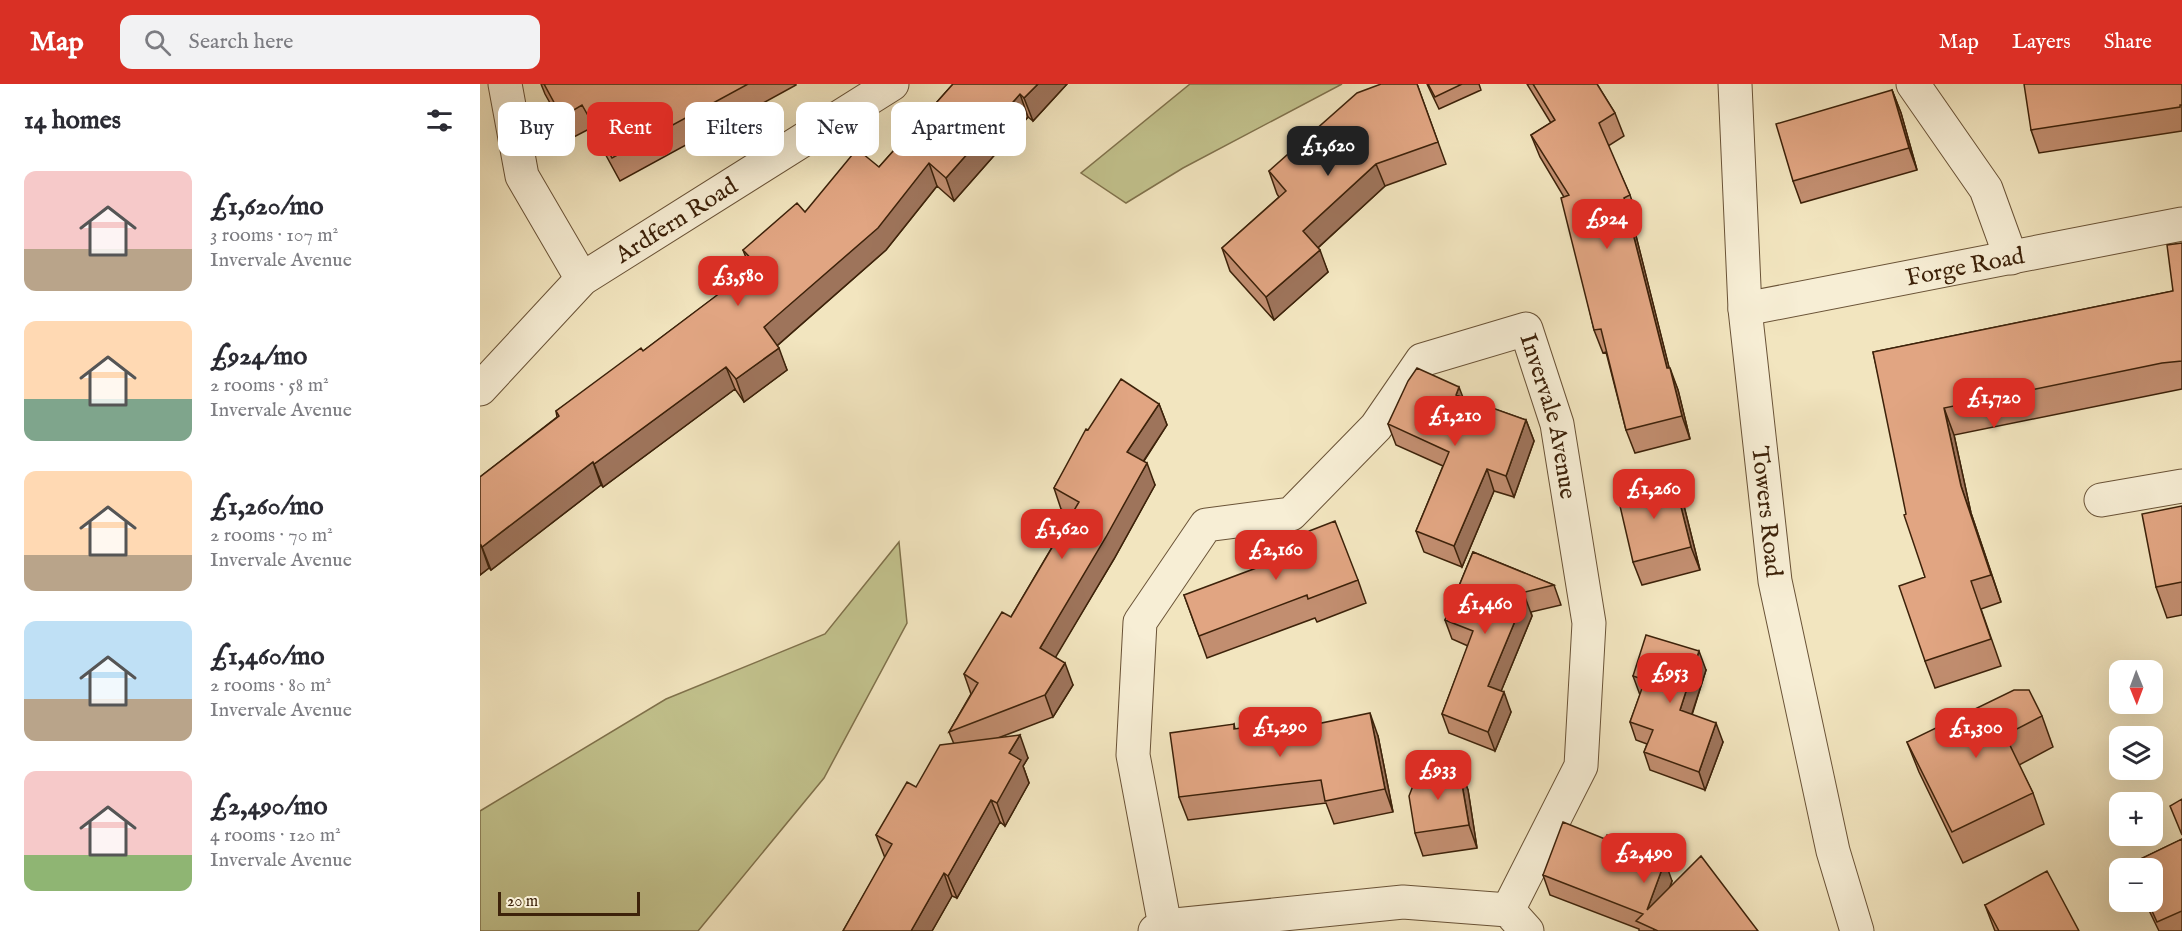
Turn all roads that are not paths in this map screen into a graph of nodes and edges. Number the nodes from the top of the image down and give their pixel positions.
1 (506, 84) edge
2 (892, 84) edge
3 (1735, 84) edge
4 (1913, 84) edge
5 (2182, 225) edge
6 (2011, 258) junction
7 (582, 279) junction
8 (1745, 309) junction
9 (480, 389) edge
10 (2182, 486) edge
11 (2101, 500) dead end
12 (1518, 921) edge
13 (1160, 928) edge
14 (1857, 931) edge

1 - 7 street
2 - 7 street, Ardfern Road
3 - 8 street, Towers Road
4 - 6 street
5 - 6 street, Forge Road
6 - 8 street, Forge Road
7 - 9 street, Ardfern Road
8 - 14 street, Towers Road
10 - 11 street
12 - 13 street
12 - 13 street, Invervale Avenue

